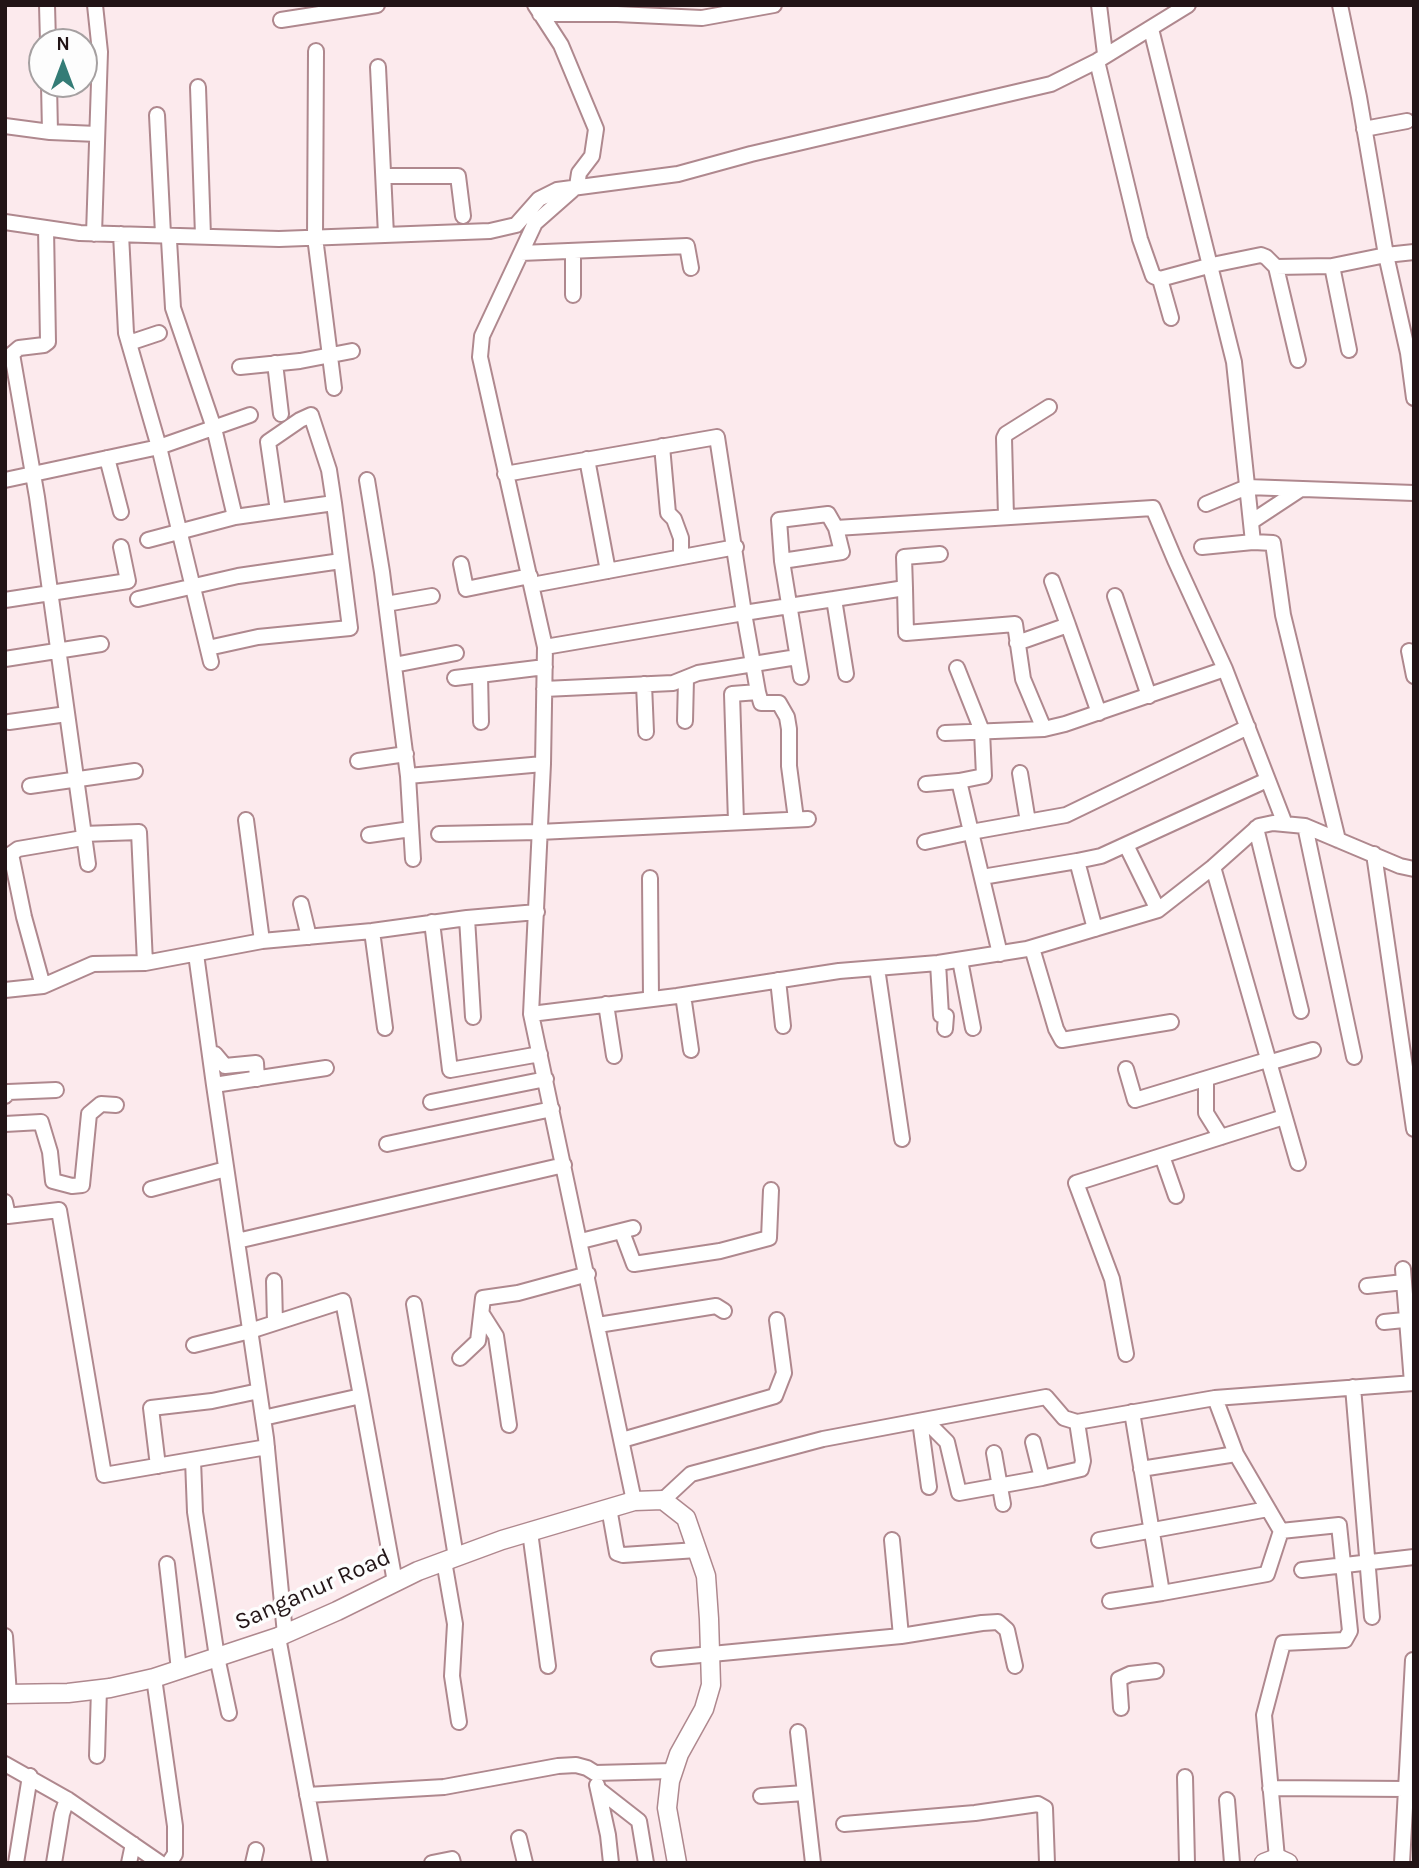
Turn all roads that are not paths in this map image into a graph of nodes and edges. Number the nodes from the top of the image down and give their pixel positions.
1 (47, 5) edge
2 (96, 5) edge
3 (377, 5) edge
4 (774, 5) edge
5 (1099, 5) edge
6 (1188, 5) edge
7 (1340, 5) edge
8 (538, 10) edge
9 (1171, 11) edge
10 (281, 20) dead end
11 (48, 28) edge
12 (1151, 29) junction
13 (316, 51) dead end
14 (1101, 57) junction
15 (378, 67) dead end
16 (198, 87) dead end
17 (49, 98) edge
18 (157, 115) dead end
19 (1407, 121) dead end
20 (5, 127) edge
21 (1364, 129) junction
22 (50, 132) junction
23 (97, 134) junction
24 (384, 176) junction
25 (576, 186) junction
26 (463, 216) dead end
27 (5, 222) edge
28 (46, 228) junction
29 (94, 234) junction
30 (121, 234) junction
31 (163, 234) junction
32 (386, 235) junction
33 (203, 236) junction
34 (315, 237) junction
35 (573, 251) junction
36 (1414, 252) edge
37 (521, 253) junction
38 (1386, 255) junction
39 (1212, 265) junction
40 (1332, 266) junction
41 (1276, 267) junction
42 (691, 268) dead end
43 (1160, 279) junction
44 (573, 295) dead end
45 (1171, 318) dead end
46 (159, 333) dead end
47 (129, 343) junction
48 (10, 350) edge
49 (1349, 350) dead end
50 (352, 351) dead end
51 (330, 354) junction
52 (1297, 360) dead end
53 (275, 363) junction
54 (240, 366) dead end
55 (334, 388) dead end
56 (1414, 398) edge
57 (1049, 407) dead end
58 (281, 414) dead end
59 (250, 415) dead end
60 (214, 428) junction
61 (662, 446) junction
62 (159, 447) junction
63 (107, 458) junction
64 (587, 459) junction
65 (505, 474) junction
66 (33, 475) junction
67 (5, 480) edge
68 (367, 480) dead end
69 (1414, 480) edge
70 (1247, 487) junction
71 (1303, 489) junction
72 (1407, 493) edge
73 (334, 503) junction
74 (1206, 504) dead end
75 (278, 511) junction
76 (121, 512) dead end
77 (234, 517) junction
78 (1006, 517) junction
79 (1251, 522) junction
80 (835, 528) junction
81 (180, 531) junction
82 (148, 540) dead end
83 (1253, 542) junction
84 (121, 547) dead end
85 (736, 547) junction
86 (1202, 547) dead end
87 (940, 554) dead end
88 (681, 557) junction
89 (341, 561) junction
90 (782, 561) junction
91 (461, 564) dead end
92 (608, 571) junction
93 (531, 581) junction
94 (1052, 581) dead end
95 (193, 586) junction
96 (905, 588) junction
97 (49, 592) junction
98 (432, 596) dead end
99 (1115, 596) dead end
100 (138, 599) dead end
101 (834, 599) junction
102 (5, 600) edge
103 (386, 604) junction
104 (790, 606) junction
105 (744, 613) junction
106 (1068, 625) junction
107 (1017, 643) junction
108 (100, 644) dead end
109 (545, 647) junction
110 (57, 650) junction
111 (1409, 651) dead end
112 (456, 653) dead end
113 (797, 657) junction
114 (5, 659) edge
115 (753, 663) junction
116 (394, 665) junction
117 (545, 667) junction
118 (957, 668) dead end
119 (1225, 669) junction
120 (846, 674) dead end
121 (480, 675) junction
122 (1414, 676) edge
123 (800, 677) dead end
124 (455, 678) dead end
125 (686, 679) junction
126 (644, 684) junction
127 (544, 689) junction
128 (758, 692) junction
129 (1149, 696) junction
130 (1098, 713) junction
131 (67, 714) junction
132 (685, 721) dead end
133 (9, 722) dead end
134 (481, 722) dead end
135 (1248, 727) junction
136 (1044, 729) junction
137 (982, 732) junction
138 (646, 733) dead end
139 (944, 733) dead end
140 (406, 754) junction
141 (358, 761) dead end
142 (543, 764) junction
143 (135, 771) dead end
144 (1020, 773) dead end
145 (408, 776) junction
146 (76, 780) junction
147 (1267, 780) junction
148 (959, 781) junction
149 (926, 784) dead end
150 (30, 786) dead end
151 (246, 820) dead end
152 (736, 822) junction
153 (1028, 822) junction
154 (1285, 824) junction
155 (1305, 826) junction
156 (1256, 828) junction
157 (411, 829) junction
158 (540, 832) junction
159 (971, 832) junction
160 (439, 834) dead end
161 (369, 835) dead end
162 (83, 836) junction
163 (1338, 841) junction
164 (925, 842) dead end
165 (1126, 845) junction
166 (1374, 854) junction
167 (412, 859) dead end
168 (1077, 861) junction
169 (88, 864) dead end
170 (1213, 867) junction
171 (1414, 869) edge
172 (982, 877) junction
173 (650, 878) dead end
174 (301, 904) dead end
175 (1158, 909) junction
176 (537, 912) junction
177 (467, 918) junction
178 (432, 922) junction
179 (1095, 929) junction
180 (372, 931) junction
181 (309, 937) junction
182 (262, 941) junction
183 (1032, 948) junction
184 (196, 954) junction
185 (1000, 954) junction
186 (960, 960) junction
187 (145, 963) junction
188 (938, 963) junction
189 (877, 968) junction
190 (778, 980) junction
191 (43, 986) junction
192 (5, 990) edge
193 (683, 995) junction
194 (651, 999) junction
195 (606, 1004) junction
196 (1301, 1011) dead end
197 (531, 1014) junction
198 (473, 1017) dead end
199 (1171, 1022) dead end
200 (783, 1026) dead end
201 (385, 1028) dead end
202 (973, 1028) dead end
203 (945, 1029) dead end
204 (691, 1050) dead end
205 (1313, 1050) dead end
206 (215, 1054) dead end
207 (540, 1054) junction
208 (614, 1056) dead end
209 (1354, 1057) dead end
210 (1267, 1062) junction
211 (326, 1068) dead end
212 (1126, 1069) dead end
213 (257, 1079) junction
214 (546, 1079) junction
215 (1206, 1079) junction
216 (214, 1085) junction
217 (56, 1090) dead end
218 (5, 1096) edge
219 (431, 1102) dead end
220 (116, 1105) dead end
221 (552, 1109) junction
222 (1284, 1117) junction
223 (5, 1124) edge
224 (1414, 1129) edge
225 (1221, 1137) junction
226 (902, 1139) dead end
227 (387, 1144) dead end
228 (1162, 1156) junction
229 (1298, 1163) dead end
230 (564, 1165) junction
231 (226, 1169) junction
232 (151, 1189) dead end
233 (771, 1190) dead end
234 (1176, 1196) dead end
235 (6, 1212) edge
236 (237, 1241) junction
237 (581, 1241) junction
238 (588, 1274) junction
239 (274, 1281) dead end
240 (1367, 1286) dead end
241 (414, 1304) dead end
242 (724, 1311) dead end
243 (482, 1314) junction
244 (1410, 1319) edge
245 (777, 1320) dead end
246 (1384, 1322) dead end
247 (275, 1323) junction
248 (598, 1325) junction
249 (250, 1331) junction
250 (194, 1345) dead end
251 (1126, 1354) dead end
252 (460, 1358) dead end
253 (1413, 1383) edge
254 (1353, 1387) junction
255 (259, 1391) junction
256 (361, 1396) junction
257 (1215, 1398) junction
258 (1132, 1412) junction
259 (263, 1418) junction
260 (923, 1420) junction
261 (1077, 1422) junction
262 (509, 1425) dead end
263 (622, 1440) junction
264 (1033, 1442) dead end
265 (267, 1447) junction
266 (994, 1453) dead end
267 (1236, 1454) junction
268 (193, 1460) junction
269 (158, 1466) junction
270 (1141, 1469) junction
271 (1042, 1478) junction
272 (1000, 1486) junction
273 (929, 1487) dead end
274 (663, 1500) junction
275 (634, 1501) junction
276 (1003, 1504) dead end
277 (609, 1508) junction
278 (1268, 1509) junction
279 (1152, 1531) junction
280 (1281, 1531) junction
281 (530, 1532) junction
282 (892, 1540) dead end
283 (1099, 1540) dead end
284 (697, 1550) junction
285 (1414, 1557) edge
286 (450, 1559) junction
287 (1367, 1563) junction
288 (167, 1564) dead end
289 (1343, 1565) junction
290 (1302, 1570) dead end
291 (395, 1582) junction
292 (1162, 1593) junction
293 (1111, 1601) dead end
294 (1371, 1617) dead end
295 (282, 1635) junction
296 (5, 1636) edge
297 (901, 1636) junction
298 (711, 1655) junction
299 (217, 1657) junction
300 (659, 1659) dead end
301 (1413, 1660) edge
302 (548, 1666) dead end
303 (1015, 1666) dead end
304 (178, 1670) junction
305 (1156, 1671) dead end
306 (154, 1678) junction
307 (99, 1689) junction
308 (7, 1694) edge
309 (1121, 1708) dead end
310 (229, 1713) dead end
311 (459, 1722) dead end
312 (798, 1732) dead end
313 (1411, 1740) edge
314 (97, 1756) dead end
315 (5, 1764) edge
316 (673, 1770) junction
317 (595, 1773) junction
318 (30, 1776) junction
319 (1185, 1777) dead end
320 (1270, 1788) junction
321 (598, 1789) junction
322 (1406, 1789) junction
323 (805, 1793) junction
324 (307, 1795) junction
325 (761, 1796) dead end
326 (67, 1798) junction
327 (1227, 1800) dead end
328 (844, 1824) dead end
329 (519, 1838) dead end
330 (133, 1844) junction
331 (1276, 1861) edge
332 (16, 1863) edge
333 (54, 1863) edge
334 (129, 1863) edge
335 (160, 1863) edge
336 (169, 1863) edge
337 (320, 1863) edge
338 (432, 1863) edge
339 (453, 1863) edge
340 (525, 1863) edge
341 (611, 1863) edge
342 (646, 1863) edge
343 (677, 1863) edge
344 (813, 1863) edge
345 (1047, 1863) edge
346 (1187, 1863) edge
347 (1231, 1863) edge
348 (1402, 1863) edge

1 - 11 street
2 - 23 street
3 - 10 street
4 - 8 street
5 - 14 street
6 - 9 street
7 - 21 street
8 - 25 street
9 - 12 street
12 - 14 street
12 - 39 street
13 - 34 street
14 - 25 street
14 - 43 street
15 - 24 street
16 - 33 street
17 - 22 street
18 - 31 street
19 - 21 street
20 - 22 street
21 - 38 street
22 - 23 street
23 - 29 street
24 - 26 street
24 - 32 street
25 - 32 street
25 - 37 street
27 - 28 street
28 - 29 street
28 - 48 street
29 - 30 street
30 - 31 street
30 - 47 street
31 - 33 street
31 - 60 street
32 - 34 street
33 - 34 street
34 - 51 street
35 - 37 street
35 - 42 street
35 - 44 street
36 - 38 street
37 - 65 street
38 - 40 street
38 - 56 street
39 - 41 street
39 - 43 street
39 - 70 street
40 - 41 street
40 - 49 street
41 - 52 street
43 - 45 street
46 - 47 street
47 - 62 street
48 - 66 street
50 - 51 street
51 - 53 street
51 - 55 street
53 - 54 street
53 - 58 street
57 - 78 street
59 - 60 street
60 - 62 street
60 - 77 street
61 - 64 street
61 - 85 street
61 - 88 street
62 - 63 street
62 - 81 street
63 - 66 street
63 - 76 street
64 - 65 street
64 - 92 street
65 - 93 street
66 - 67 street
66 - 97 street
68 - 103 street
69 - 72 street
70 - 71 street
70 - 74 street
70 - 79 street
71 - 72 street
71 - 79 street
73 - 75 street
73 - 75 street
73 - 89 street
75 - 77 street
77 - 81 street
78 - 80 street
78 - 119 street
79 - 83 street
80 - 90 street
80 - 90 street
81 - 82 street
81 - 95 street
83 - 86 street
83 - 163 street
84 - 97 street
85 - 88 street
85 - 105 street
87 - 96 street
88 - 92 street
89 - 95 street
89 - 95 street
90 - 104 street
91 - 93 street
92 - 93 street
93 - 109 street
94 - 106 street
95 - 100 street
96 - 101 street
96 - 107 street
97 - 102 street
97 - 110 street
98 - 103 street
99 - 129 street
101 - 104 street
101 - 120 street
103 - 116 street
104 - 105 street
104 - 113 street
105 - 109 street
105 - 115 street
106 - 107 street
106 - 130 street
107 - 136 street
108 - 110 street
109 - 117 street
110 - 114 street
110 - 131 street
111 - 122 street
112 - 116 street
113 - 115 street
113 - 123 street
115 - 125 street
115 - 128 street
116 - 140 street
117 - 121 street
117 - 127 street
118 - 137 street
119 - 129 street
119 - 135 street
121 - 124 street
121 - 134 street
125 - 126 street
125 - 132 street
126 - 127 street
126 - 138 street
127 - 142 street
128 - 152 street
128 - 152 street
129 - 130 street
130 - 136 street
131 - 133 street
131 - 146 street
135 - 147 street
135 - 153 street
136 - 137 street
137 - 139 street
137 - 148 street
140 - 141 street
140 - 145 street
142 - 145 street
142 - 158 street
143 - 146 street
144 - 153 street
145 - 157 street
146 - 150 street
146 - 162 street
147 - 154 street
147 - 165 street
148 - 149 street
148 - 159 street
151 - 182 street
152 - 158 street
153 - 159 street
154 - 155 street
154 - 156 street
155 - 163 street
155 - 209 street
156 - 170 street
156 - 196 street
157 - 161 street
157 - 167 street
158 - 160 street
158 - 176 street
159 - 164 street
159 - 172 street
162 - 169 street
162 - 187 street
162 - 191 street
163 - 166 street
165 - 168 street
165 - 175 street
166 - 171 street
166 - 224 street
168 - 172 street
168 - 179 street
170 - 175 street
170 - 210 street
172 - 185 street
173 - 194 street
174 - 181 street
175 - 179 street
176 - 177 street
176 - 197 street
177 - 178 street
177 - 198 street
178 - 180 street
178 - 207 street
179 - 183 street
180 - 181 street
180 - 201 street
181 - 182 street
182 - 184 street
183 - 185 street
183 - 199 street
184 - 187 street
184 - 216 street
185 - 186 street
186 - 188 street
186 - 202 street
187 - 191 street
188 - 189 street
188 - 203 street
189 - 190 street
189 - 226 street
190 - 193 street
190 - 200 street
191 - 192 street
193 - 194 street
193 - 204 street
194 - 195 street
195 - 197 street
195 - 208 street
197 - 207 street
205 - 210 street
206 - 213 street
207 - 214 street
210 - 215 street
210 - 222 street
211 - 213 street
212 - 215 street
213 - 216 street
214 - 219 street
214 - 221 street
215 - 225 street
216 - 231 street
217 - 218 street
220 - 223 street
221 - 227 street
221 - 230 street
222 - 225 street
222 - 229 street
225 - 228 street
228 - 234 street
228 - 251 street
230 - 236 street
230 - 237 street
231 - 232 street
231 - 236 street
233 - 237 street
235 - 269 street
236 - 249 street
237 - 238 street
238 - 243 street
238 - 248 street
239 - 247 street
240 - 244 street
241 - 286 street
242 - 248 street
243 - 252 street
243 - 262 street
244 - 246 street
244 - 253 street
245 - 263 street
247 - 249 street
247 - 256 street
248 - 263 street
249 - 250 street
249 - 255 street
253 - 254 street
254 - 257 street
254 - 287 street
255 - 259 street
255 - 269 street
256 - 259 street
256 - 291 street
257 - 258 street
257 - 267 street
258 - 261 street
258 - 270 street
259 - 265 street
260 - 261 street
260 - 272 street
260 - 273 street
260 - 274 street
261 - 271 street
263 - 275 street
264 - 271 street
265 - 268 street
265 - 295 street
266 - 272 street
267 - 270 street
267 - 278 street
268 - 269 street
268 - 299 street
270 - 279 street
271 - 272 street
272 - 276 street
274 - 275 main road, Sanganur Road
274 - 284 main road
275 - 277 main road, Sanganur Road
277 - 281 main road, Sanganur Road
277 - 284 street
278 - 279 street
278 - 280 street
279 - 283 street
279 - 292 street
280 - 289 street
280 - 292 street
281 - 286 main road, Sanganur Road
281 - 302 street
282 - 297 street
284 - 298 main road
285 - 287 street
286 - 291 main road, Sanganur Road
286 - 311 street
287 - 289 street
287 - 294 street
288 - 304 street
289 - 290 street
289 - 320 street
291 - 295 main road, Sanganur Road
292 - 293 street
295 - 299 main road, Sanganur Road
295 - 324 street
296 - 308 street
297 - 298 street
297 - 303 street
298 - 300 street
298 - 316 main road
299 - 304 main road, Sanganur Road
299 - 310 street
301 - 313 street
304 - 306 main road, Sanganur Road
305 - 309 street
306 - 307 main road, Sanganur Road
306 - 336 street
307 - 308 main road, Sanganur Road
307 - 314 street
312 - 323 street
313 - 322 street
315 - 318 street
316 - 317 street
316 - 343 main road
317 - 321 street
317 - 324 street
318 - 326 street
318 - 332 street
319 - 346 street
320 - 322 street
320 - 331 street
321 - 341 street
321 - 342 street
322 - 348 street
323 - 325 street
323 - 344 street
324 - 337 street
326 - 330 street
326 - 333 street
327 - 347 street
328 - 345 street
329 - 340 street
330 - 334 street
330 - 335 street
338 - 339 street

